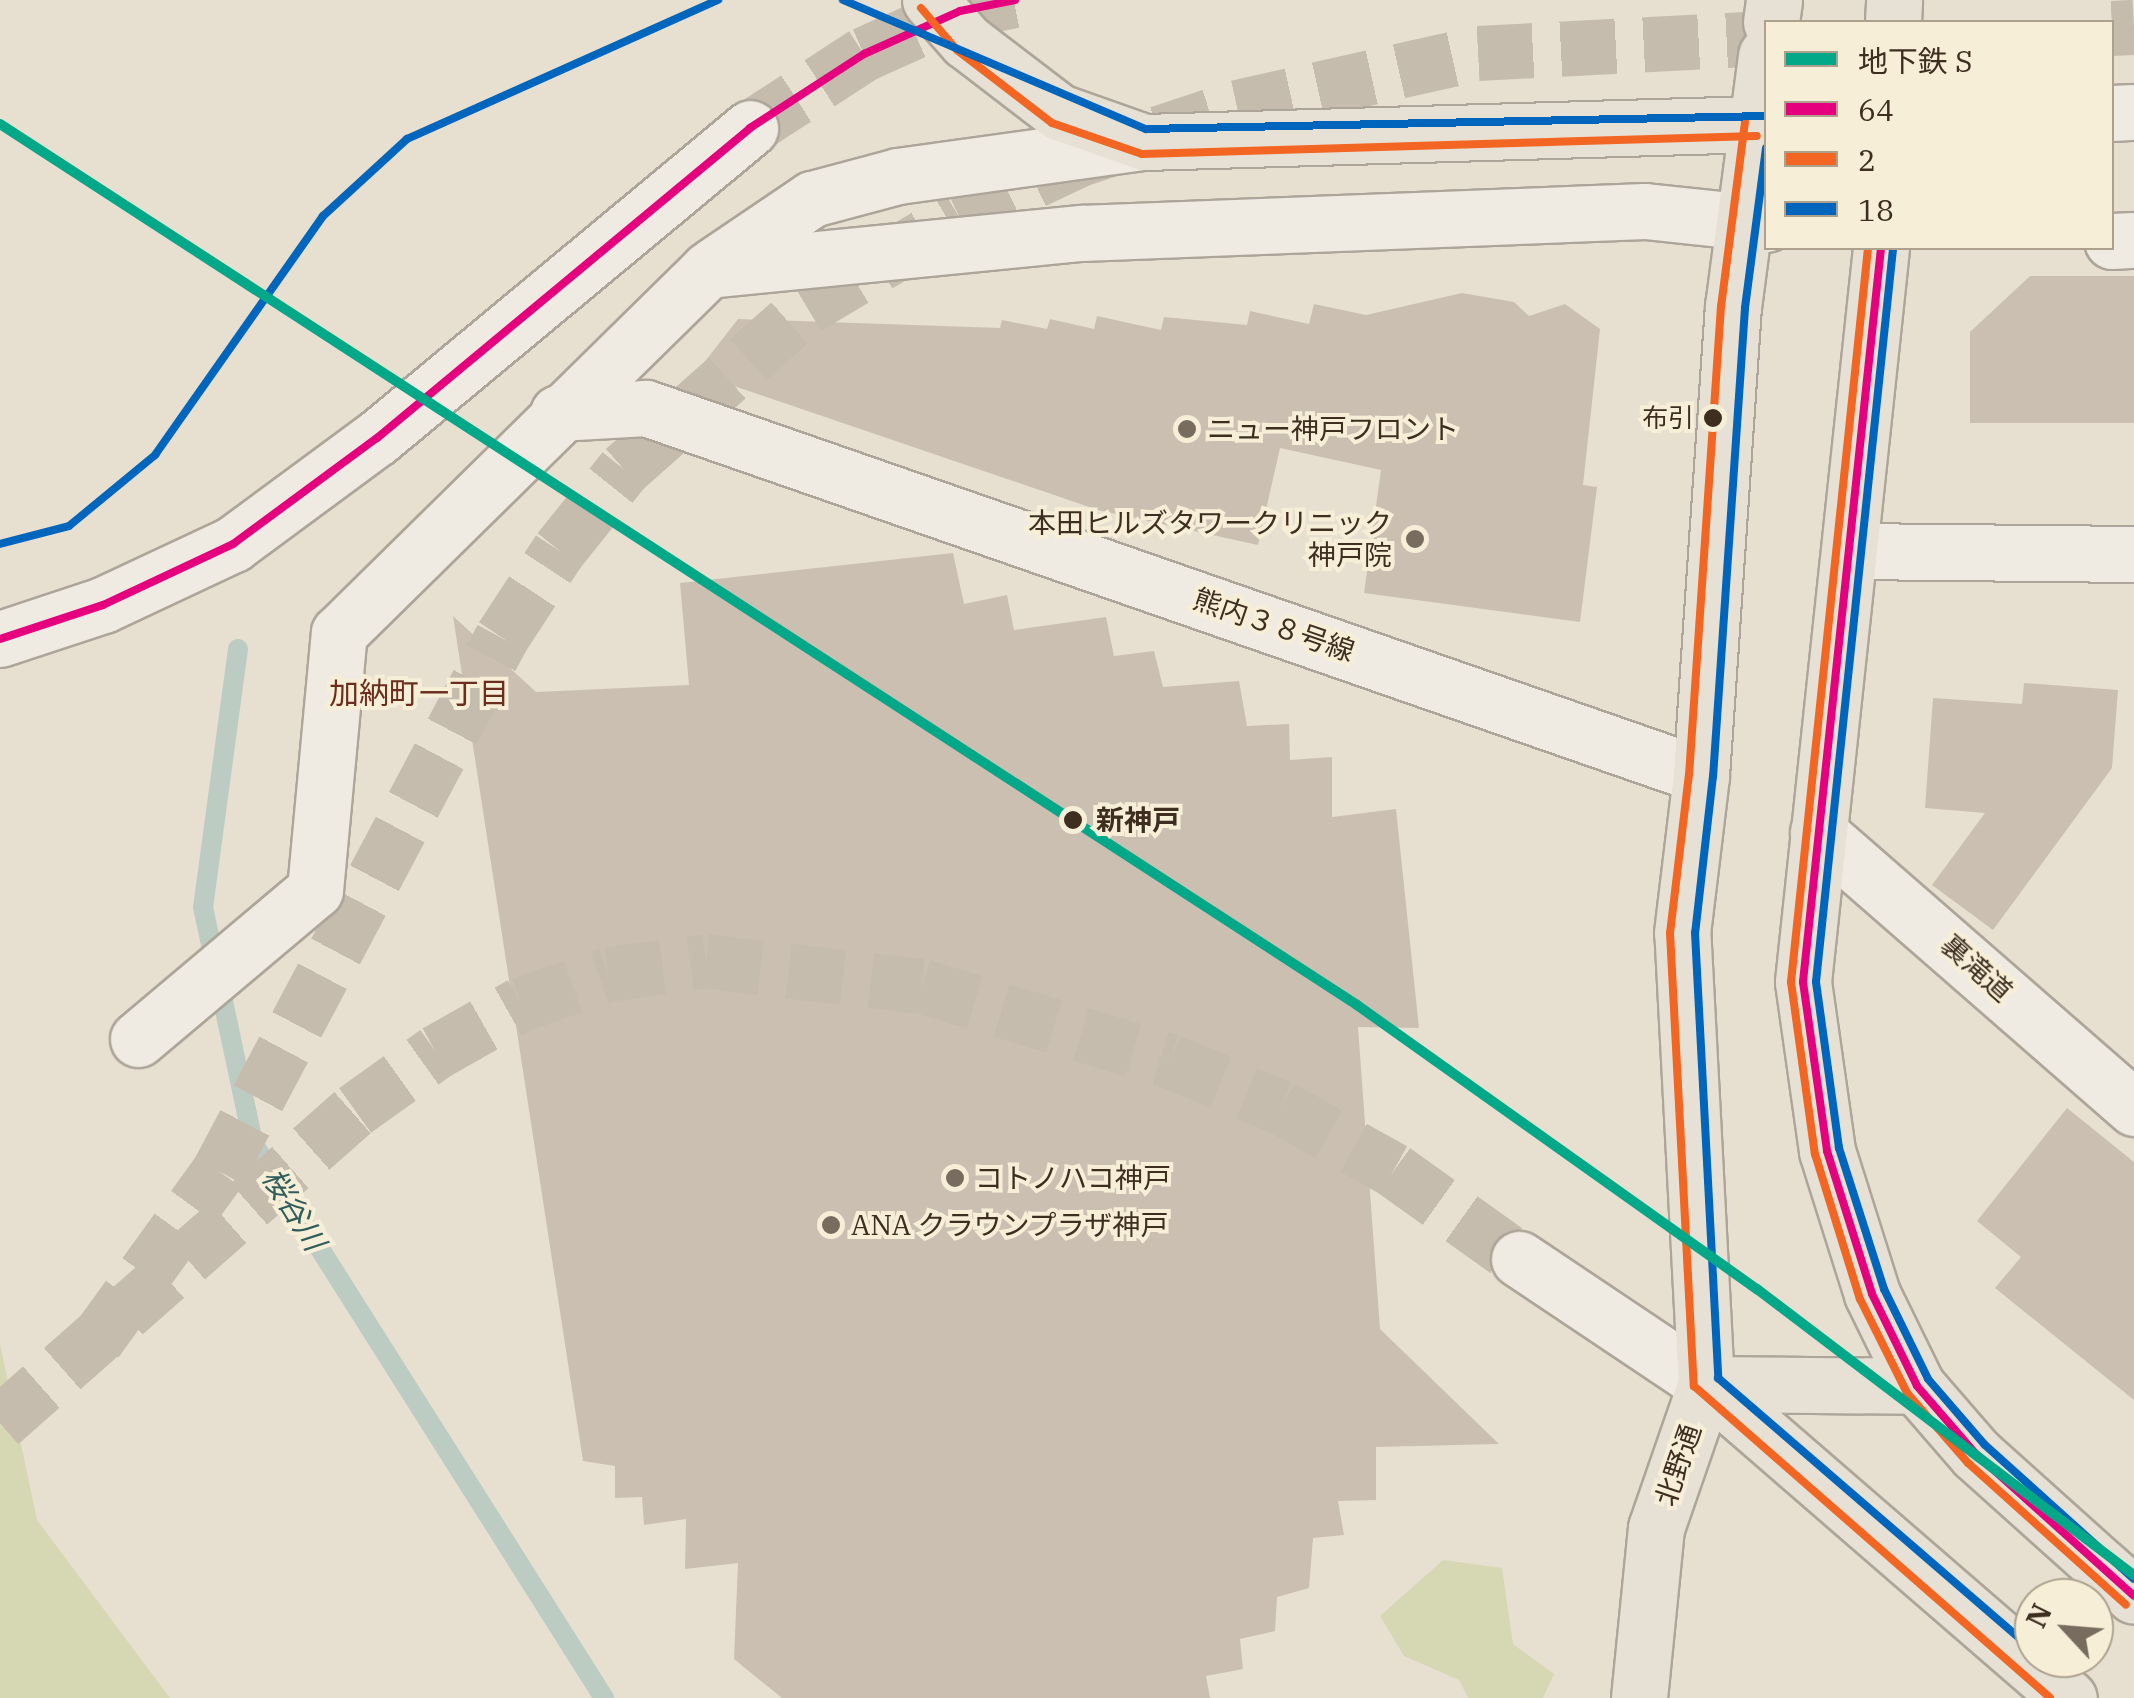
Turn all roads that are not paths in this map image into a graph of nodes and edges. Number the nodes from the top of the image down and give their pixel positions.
1 (930, 0) edge
2 (1764, 90) edge
3 (1762, 124) edge
4 (750, 128) tunnel mouth
5 (1144, 142) junction
6 (1755, 223) edge
7 (1882, 250) edge
8 (708, 270) junction
9 (558, 413) junction
10 (1850, 551) junction
11 (2134, 554) edge
12 (0, 639) edge
13 (1701, 776) junction
14 (1818, 832) junction
15 (138, 1039) dead end
16 (2134, 1108) edge
17 (1519, 1259) tunnel mouth
18 (1706, 1384) junction
19 (1918, 1386) junction
20 (2134, 1596) edge
21 (1639, 1698) edge
22 (2069, 1698) edge

1 - 5 main road
2 - 3 main road
3 - 5 main road
3 - 6 main road
4 - 12 street
5 - 8 street
6 - 8 street
6 - 13 main road
7 - 10 main road
8 - 9 street
9 - 13 street, 熊内３８号線
9 - 15 street
10 - 11 street
10 - 14 main road
13 - 18 main road
14 - 16 street, 裏滝道
14 - 19 main road
17 - 18 street
18 - 19 main road
18 - 21 main road, 北野通
18 - 22 main road
19 - 20 main road

